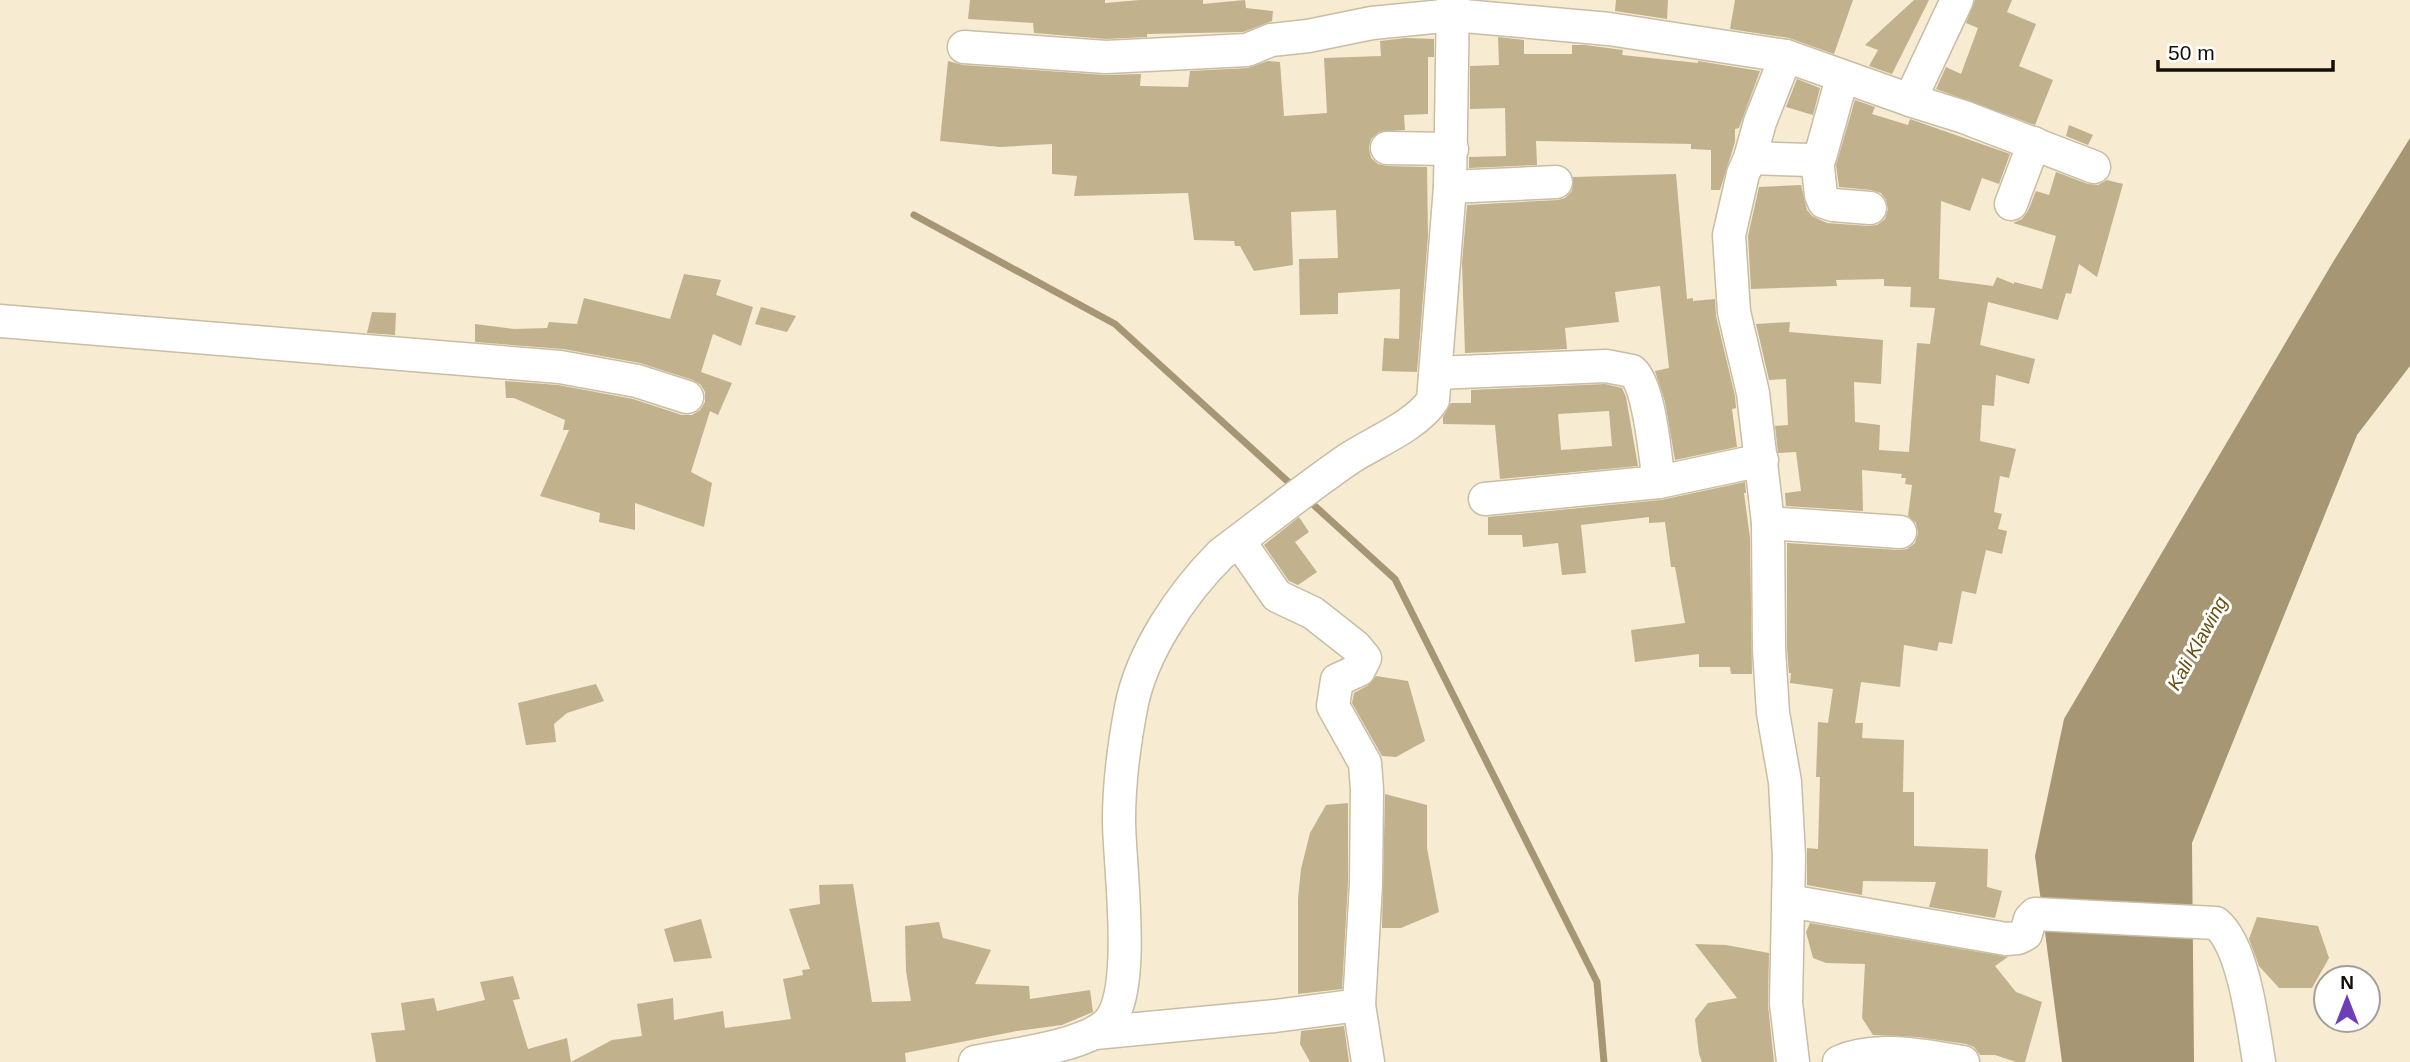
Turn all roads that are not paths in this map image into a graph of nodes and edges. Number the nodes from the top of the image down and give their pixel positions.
1 (1956, 0) edge
2 (1453, 8) edge
3 (964, 47) dead end
4 (1786, 56) junction
5 (1842, 78) junction
6 (1910, 100) junction
7 (2034, 144) junction
8 (1387, 148) dead end
9 (1452, 149) junction
10 (1750, 158) junction
11 (1817, 159) junction
12 (2094, 167) dead end
13 (1556, 182) dead end
14 (1451, 187) junction
15 (2011, 204) dead end
16 (1870, 208) dead end
17 (0, 321) edge
18 (1436, 373) junction
19 (687, 397) dead end
20 (1762, 460) junction
21 (1659, 482) junction
22 (1485, 499) dead end
23 (1768, 523) junction
24 (1900, 532) dead end
25 (1238, 541) junction
26 (1789, 901) junction
27 (1359, 1005) junction
28 (1095, 1033) junction
29 (975, 1062) edge
30 (1368, 1062) edge
31 (1793, 1062) edge
32 (1839, 1062) edge
33 (1963, 1062) edge
34 (2259, 1062) edge

1 - 6 street
2 - 3 street
2 - 4 street
2 - 9 street
4 - 5 street
4 - 10 street
5 - 6 street
5 - 11 street
6 - 7 street
7 - 12 street
7 - 15 street
8 - 9 street
9 - 14 street
10 - 11 street
10 - 20 street
11 - 16 street
13 - 14 street
14 - 18 street
17 - 19 street
18 - 21 street
18 - 25 street
20 - 21 street
20 - 23 street
21 - 22 street
23 - 24 street
23 - 26 street
25 - 27 street
25 - 28 street
26 - 31 street
26 - 34 street
27 - 28 street
27 - 30 street
28 - 29 street
32 - 33 street

